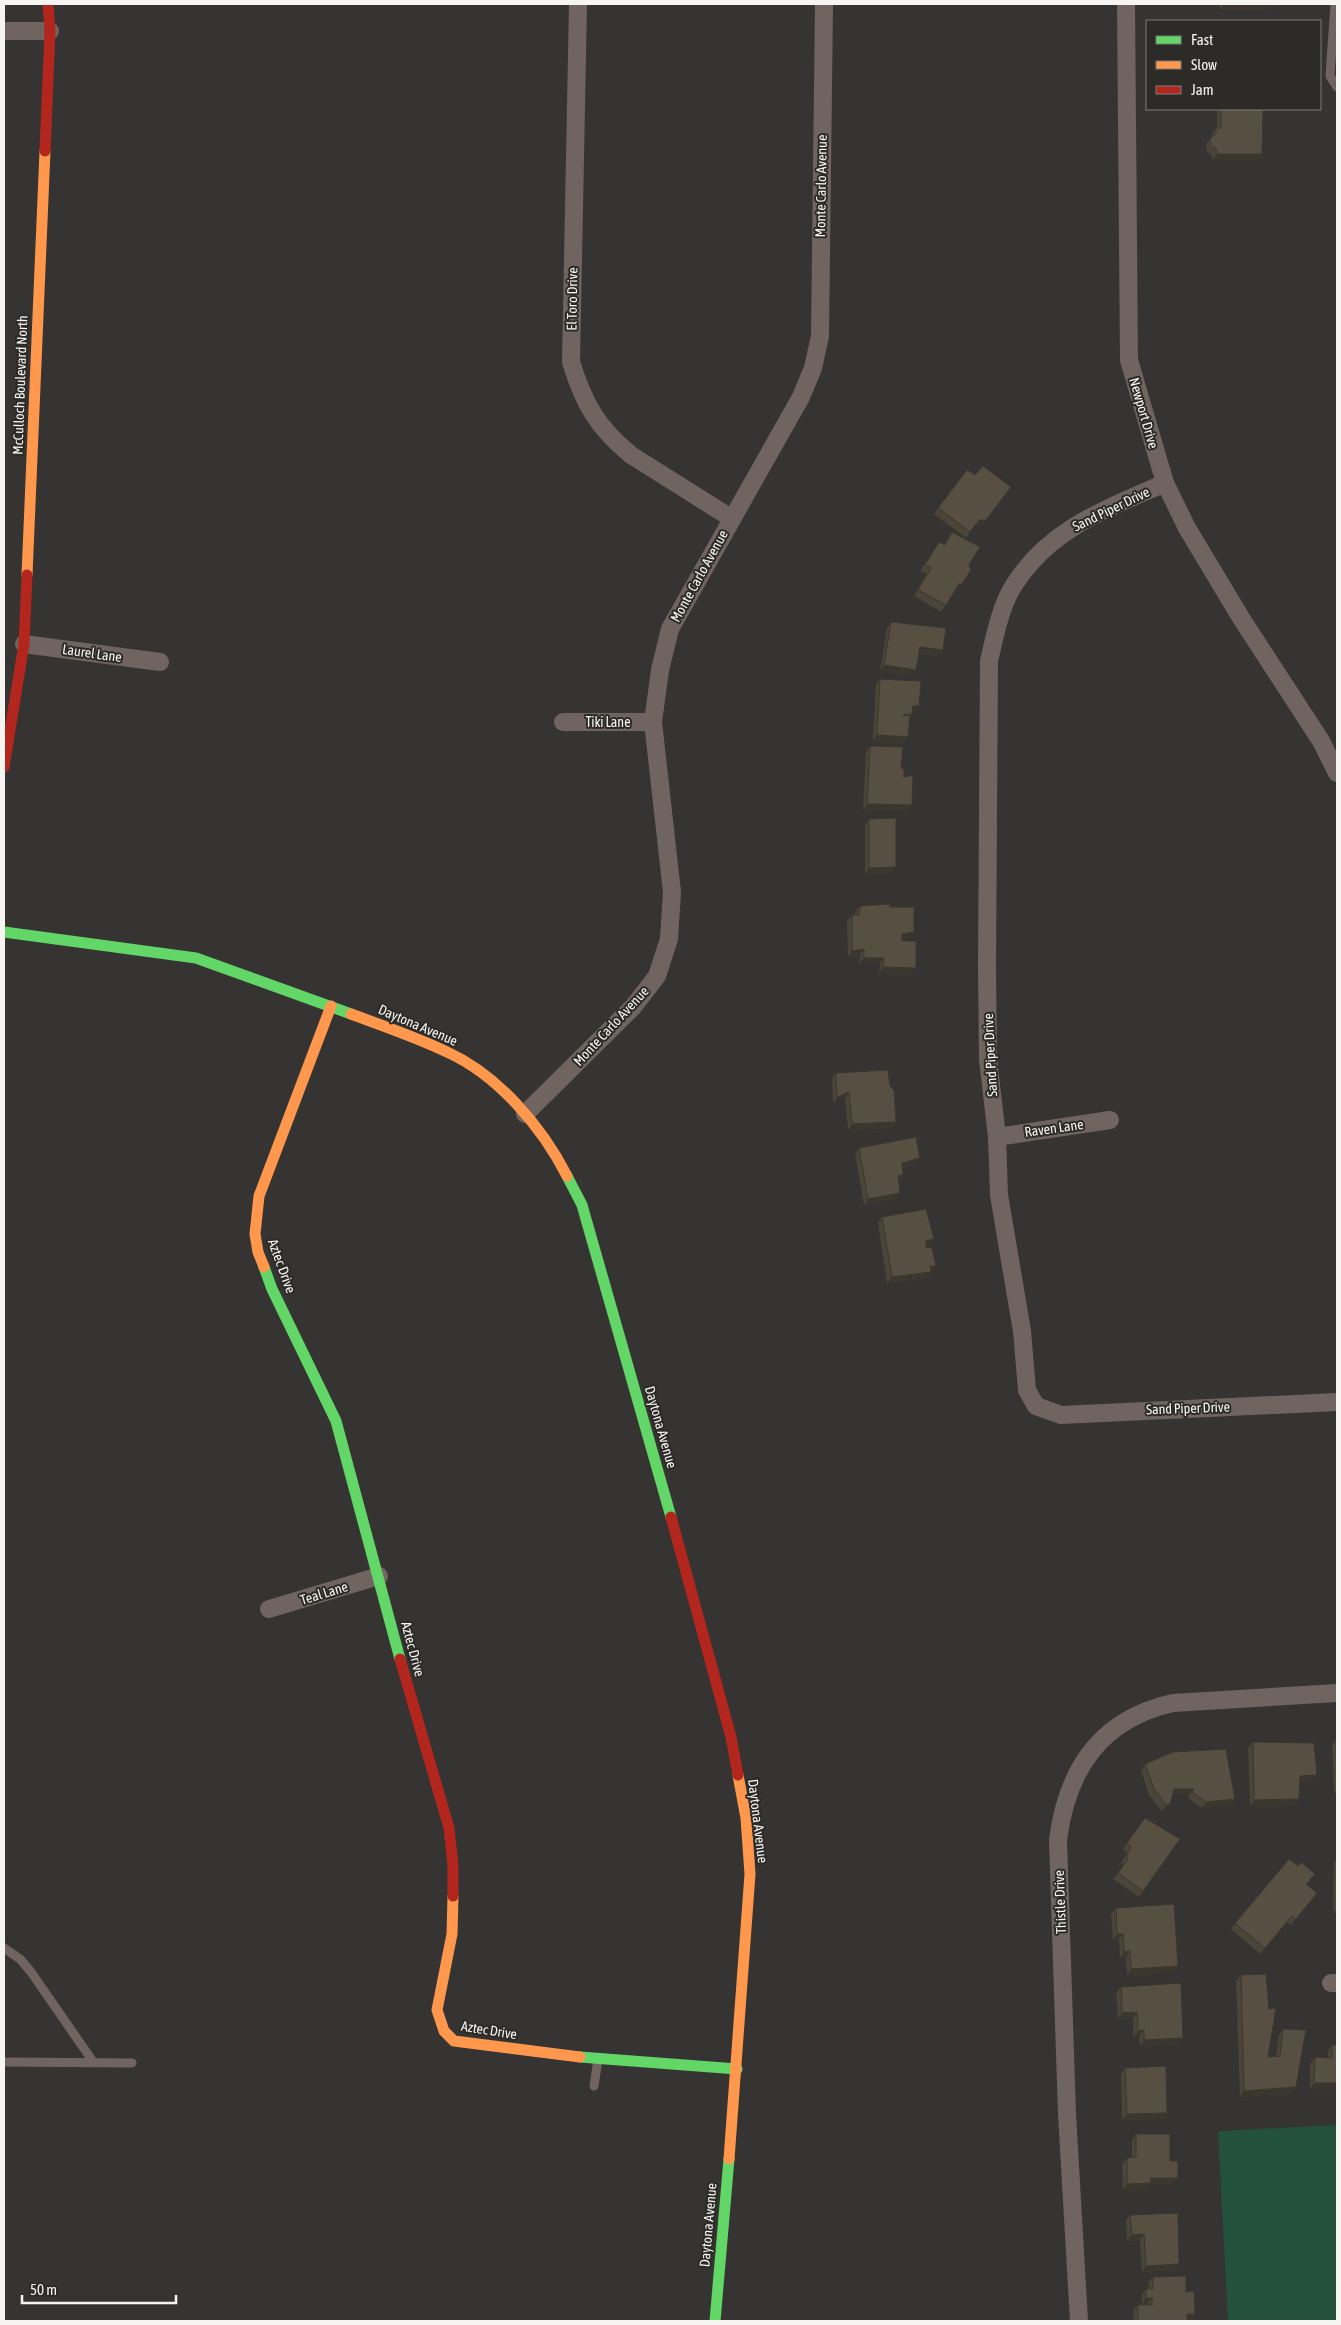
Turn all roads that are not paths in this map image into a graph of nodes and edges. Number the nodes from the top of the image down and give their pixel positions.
1 (48, 4) edge
2 (578, 4) edge
3 (824, 4) edge
4 (1126, 4) edge
5 (1335, 4) edge
6 (4, 31) edge
7 (50, 31) junction
8 (1337, 87) edge
9 (1165, 483) junction
10 (731, 518) junction
11 (24, 644) junction
12 (160, 662) dead end
13 (562, 722) dead end
14 (653, 722) junction
15 (4, 767) edge
16 (1337, 773) edge
17 (4, 932) edge
18 (331, 1006) junction
19 (525, 1114) junction
20 (1110, 1120) dead end
21 (997, 1137) junction
22 (1337, 1402) edge
23 (379, 1576) junction
24 (269, 1609) dead end
25 (1337, 1693) edge
26 (4, 1948) edge
27 (598, 2060) junction
28 (4, 2062) edge
29 (94, 2063) junction
30 (132, 2063) dead end
31 (737, 2068) junction
32 (594, 2086) dead end
33 (715, 2321) edge
34 (1079, 2321) edge

1 - 7 street, McCulloch Boulevard North
2 - 10 street, El Toro Drive
3 - 10 street, Monte Carlo Avenue
4 - 9 street, Newport Drive
5 - 8 lane
6 - 7 street
7 - 11 street, McCulloch Boulevard North
9 - 16 street, Newport Drive
9 - 21 street, Sand Piper Drive
10 - 14 street, Monte Carlo Avenue
11 - 12 street, Laurel Lane
11 - 15 street, McCulloch Boulevard North
13 - 14 street, Tiki Lane
14 - 19 street, Monte Carlo Avenue
17 - 18 street, Daytona Avenue
18 - 19 street, Daytona Avenue
18 - 23 street, Aztec Drive
19 - 31 street, Daytona Avenue
20 - 21 street, Raven Lane
21 - 22 street, Sand Piper Drive
23 - 24 street, Teal Lane
23 - 27 street, Aztec Drive
25 - 34 street, Thistle Drive
26 - 29 lane
27 - 31 street, Aztec Drive
27 - 32 lane
28 - 29 lane
29 - 30 lane
31 - 33 street, Daytona Avenue

